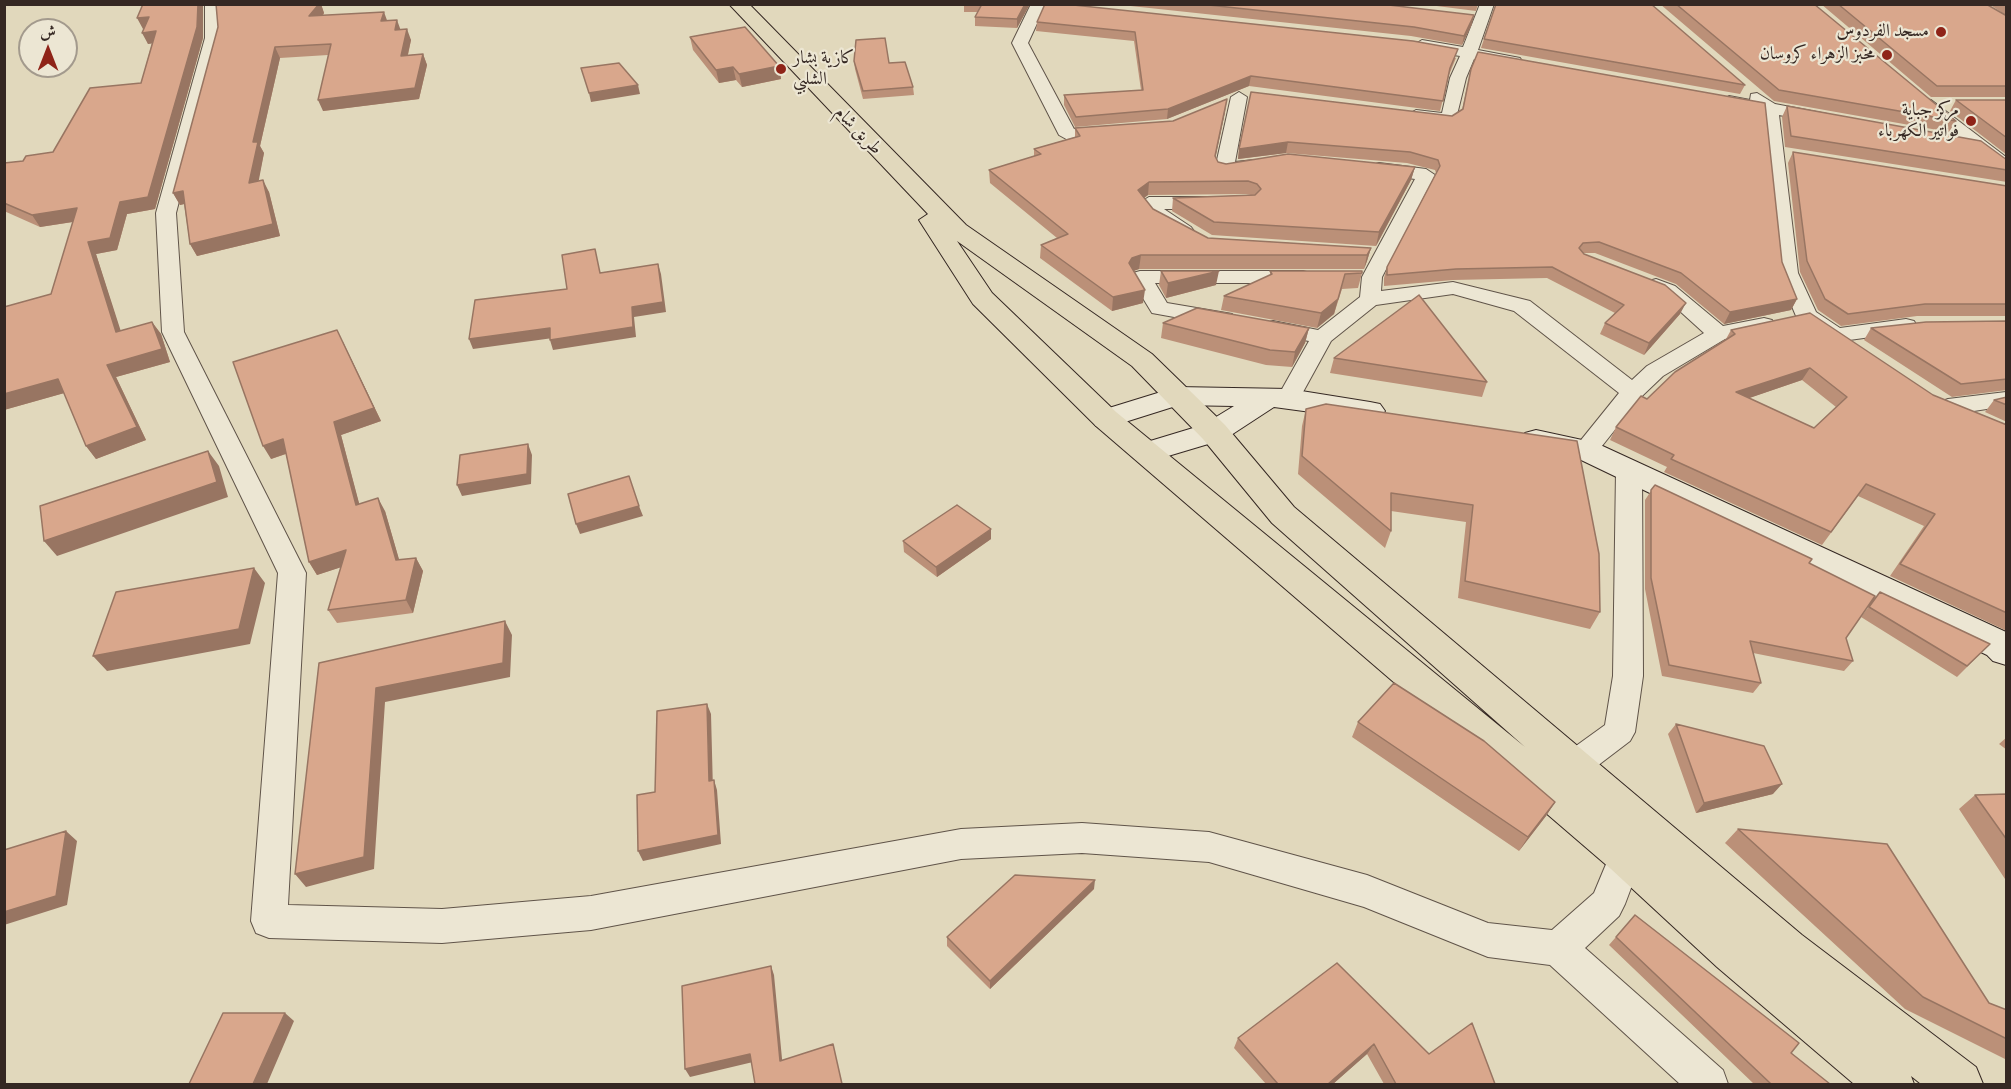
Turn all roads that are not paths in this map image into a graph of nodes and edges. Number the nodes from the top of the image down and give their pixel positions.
1 (212, 4) edge
2 (738, 4) edge
3 (1044, 5) edge
4 (1485, 11) edge
5 (1463, 16) edge
6 (1411, 43) edge
7 (1467, 52) junction
8 (1525, 63) edge
9 (1743, 87) edge
10 (1261, 95) edge
11 (1239, 98) junction
12 (1712, 98) edge
13 (1949, 104) edge
14 (1220, 106) edge
15 (1770, 109) junction
16 (1402, 113) edge
17 (1839, 121) edge
18 (1125, 130) edge
19 (1944, 139) edge
20 (1978, 145) junction
21 (1774, 153) junction
22 (1797, 156) edge
23 (1276, 162) edge
24 (2007, 165) edge
25 (1363, 167) edge
26 (904, 178) junction
27 (1228, 186) junction
28 (1197, 238) edge
29 (1360, 253) edge
30 (1383, 254) junction
31 (1326, 277) edge
32 (1349, 277) edge
33 (1638, 279) edge
34 (1371, 288) junction
35 (1807, 316) junction
36 (1928, 325) edge
37 (1718, 334) junction
38 (1835, 335) junction
39 (1322, 337) junction
40 (1865, 354) edge
41 (1634, 392) junction
42 (1177, 396) junction
43 (1278, 398) junction
44 (2007, 399) edge
45 (1402, 417) edge
46 (1106, 419) junction
47 (1977, 420) edge
48 (1214, 432) junction
49 (1504, 434) edge
50 (1585, 450) junction
51 (1148, 452) junction
52 (1629, 471) junction
53 (2007, 651) edge
54 (1573, 766) junction
55 (1626, 856) junction
56 (1558, 948) junction
57 (1709, 1084) edge
58 (1890, 1084) edge
59 (1959, 1084) edge

1 - 56 street
2 - 26 main road, طريق شام
3 - 18 street
4 - 5 street
4 - 7 street
6 - 7 street
7 - 8 street
7 - 16 street
9 - 15 street
10 - 11 street
11 - 14 street
11 - 27 street
12 - 15 street
13 - 20 street
15 - 17 street
15 - 21 street
19 - 20 street
20 - 24 street
21 - 22 street
21 - 35 street
23 - 27 street
25 - 30 street
26 - 42 main road
26 - 46 main road
27 - 28 street
29 - 30 street
30 - 34 street
31 - 39 street
32 - 34 street
33 - 37 street
34 - 39 street
34 - 41 street
35 - 37 street
35 - 38 street
36 - 38 street
37 - 41 street
38 - 40 street
39 - 43 street
41 - 50 street
42 - 43 main road
42 - 46 main road
42 - 48 main road
43 - 45 main road
43 - 48 main road
44 - 47 street
46 - 51 main road
48 - 51 main road
48 - 54 main road
49 - 50 main road
50 - 52 main road
51 - 55 main road
52 - 53 main road
52 - 54 street
54 - 59 main road
55 - 56 street
55 - 58 main road
56 - 57 street

